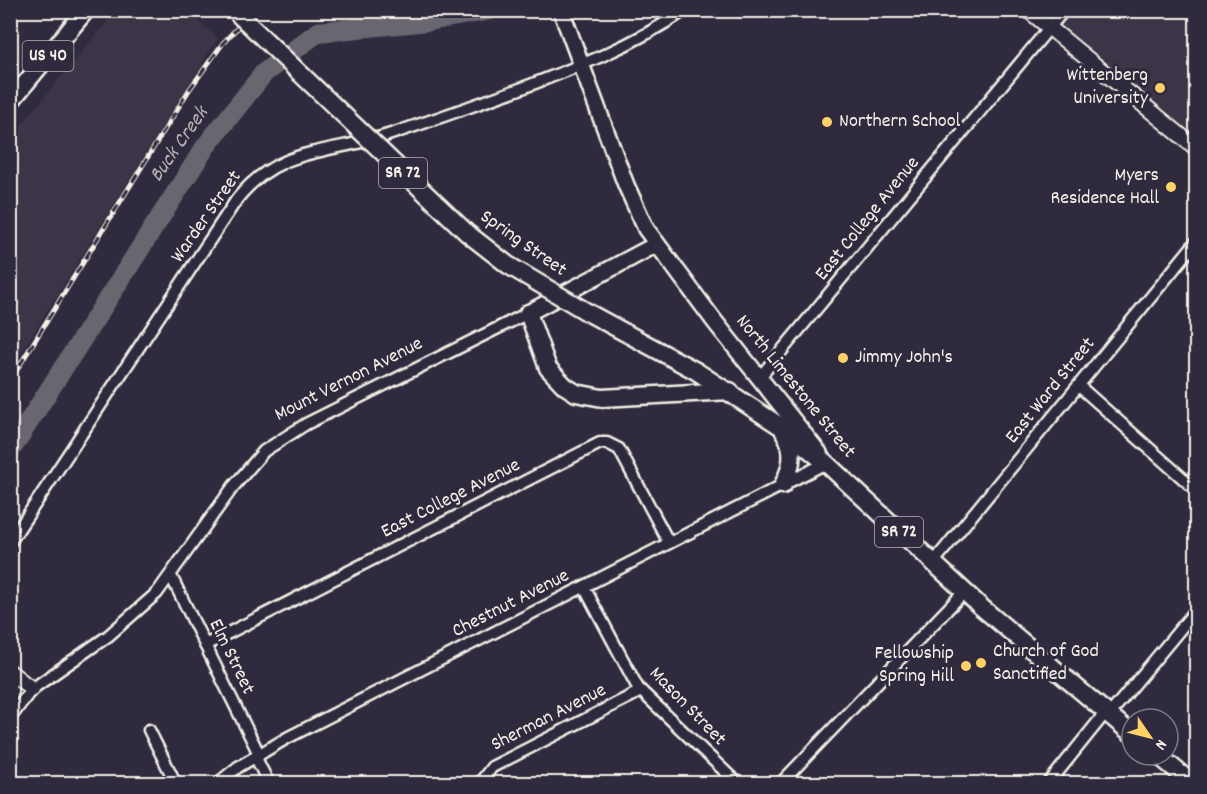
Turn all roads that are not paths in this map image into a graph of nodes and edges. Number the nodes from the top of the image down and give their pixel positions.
1 (86, 10) edge
2 (561, 10) edge
3 (685, 10) edge
4 (1028, 10) edge
5 (1064, 10) edge
6 (235, 12) edge
7 (1049, 28) junction
8 (582, 65) junction
9 (10, 102) edge
10 (1197, 148) edge
11 (1197, 242) edge
12 (657, 244) junction
13 (528, 312) junction
14 (760, 377) junction
15 (1079, 386) junction
16 (730, 391) junction
17 (780, 426) junction
18 (826, 463) junction
19 (783, 485) junction
20 (1197, 490) edge
21 (10, 542) edge
22 (669, 543) junction
23 (933, 563) junction
24 (171, 576) junction
25 (584, 587) junction
26 (964, 592) junction
27 (1197, 610) edge
28 (205, 645) junction
29 (10, 672) edge
30 (32, 689) junction
31 (641, 691) junction
32 (1107, 713) junction
33 (10, 718) edge
34 (1120, 724) edge
35 (149, 730) dead end
36 (257, 755) junction
37 (1173, 767) edge
38 (176, 783) edge
39 (217, 783) edge
40 (269, 783) edge
41 (479, 783) edge
42 (738, 783) edge
43 (780, 783) edge
44 (1048, 783) edge
45 (1192, 783) edge

1 - 9 main road, US 40
2 - 8 main road, North Limestone Street
3 - 8 street, Warder Street
4 - 7 street
5 - 7 street, East College Avenue
6 - 16 main road, Spring Street / SR 72, bridge
7 - 10 street
7 - 14 street, East College Avenue
8 - 12 main road, North Limestone Street
8 - 21 street, Warder Street
11 - 15 street, East Ward Street
12 - 13 main road, Mount Vernon Avenue
12 - 14 main road, North Limestone Street
13 - 16 main road
13 - 24 street, Mount Vernon Avenue
14 - 18 main road, North Limestone Street
15 - 20 street
15 - 23 street, East Ward Street
16 - 17 main road, Spring Street / SR 72
17 - 18 main road, Spring Street / SR 72
17 - 19 main road
18 - 19 street, Chestnut Avenue
18 - 23 main road, North Limestone Street / SR 72
19 - 22 street, Chestnut Avenue
22 - 25 street, Chestnut Avenue
22 - 28 street, East College Avenue
23 - 26 main road, North Limestone Street / SR 72
24 - 28 street, Elm Street
24 - 30 street, Mount Vernon Avenue
25 - 31 street, Mason Street
25 - 36 street, Chestnut Avenue
26 - 32 main road, North Limestone Street / SR 72
26 - 43 street
27 - 32 street
28 - 36 street, Elm Street
29 - 30 street
30 - 33 street, Mount Vernon Avenue
31 - 41 street, Sherman Avenue
31 - 42 street, Mason Street
32 - 34 main road, North Limestone Street / SR 72
32 - 44 street
35 - 38 street
36 - 39 street, Chestnut Avenue
36 - 40 street, Elm Street
37 - 45 main road

